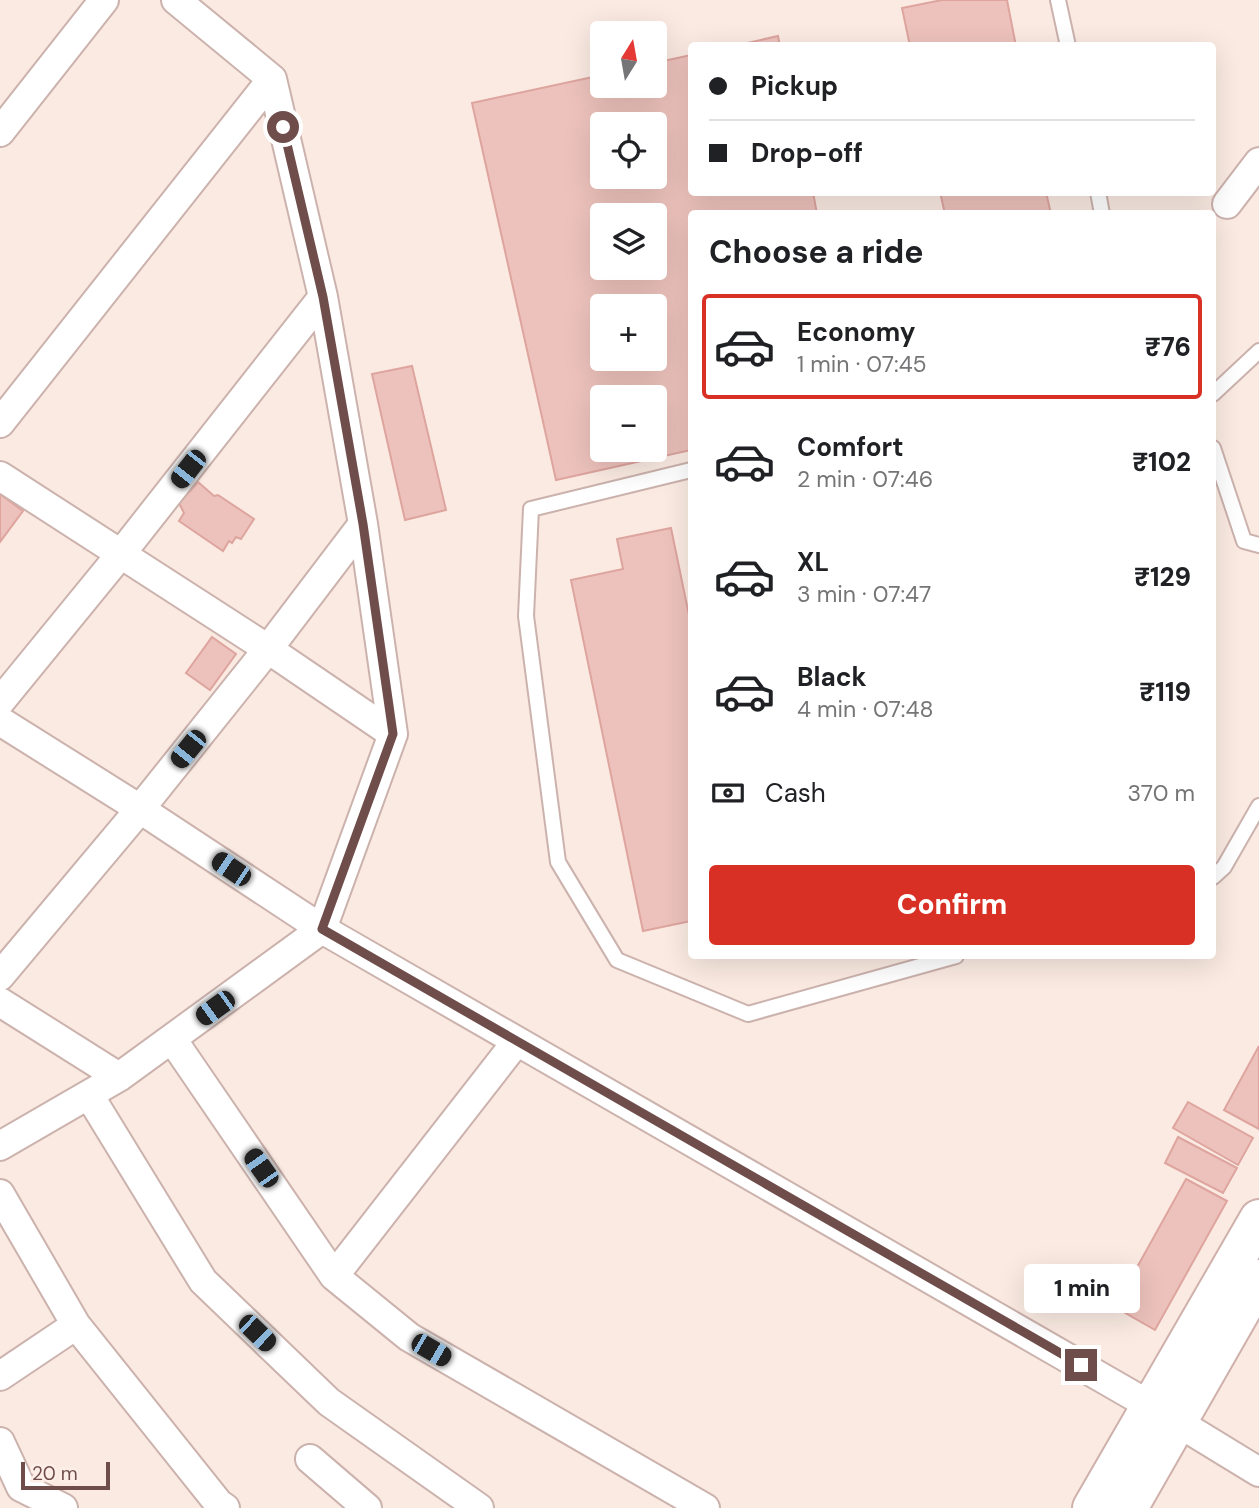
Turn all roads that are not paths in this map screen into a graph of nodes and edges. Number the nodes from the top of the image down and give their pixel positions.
1 (104, 0) edge
2 (176, 0) edge
3 (1058, 0) edge
4 (1067, 42) edge
5 (272, 79) junction
6 (0, 132) edge
7 (1259, 162) edge
8 (1227, 204) dead end
9 (323, 297) junction
10 (1259, 351) edge
11 (1216, 391) edge
12 (0, 423) edge
13 (1216, 457) edge
14 (688, 471) edge
15 (0, 477) edge
16 (363, 524) junction
17 (1259, 545) edge
18 (120, 555) junction
19 (268, 649) junction
20 (0, 702) edge
21 (0, 721) edge
22 (393, 734) junction
23 (1259, 806) edge
24 (140, 808) junction
25 (1216, 874) edge
26 (322, 929) junction
27 (945, 959) edge
28 (0, 976) edge
29 (0, 1002) edge
30 (172, 1039) junction
31 (517, 1041) junction
32 (119, 1077) junction
33 (89, 1095) junction
34 (0, 1146) edge
35 (0, 1194) edge
36 (1258, 1225) edge
37 (334, 1276) junction
38 (1259, 1279) edge
39 (76, 1325) junction
40 (0, 1376) edge
41 (1164, 1414) junction
42 (0, 1442) edge
43 (310, 1459) dead end
44 (1259, 1472) edge
45 (62, 1508) edge
46 (225, 1508) edge
47 (367, 1508) edge
48 (479, 1508) edge
49 (705, 1508) edge
50 (1092, 1508) edge
51 (1128, 1508) edge

1 - 6 street
2 - 5 street
3 - 4 lane
5 - 9 street
5 - 12 street
7 - 8 street
9 - 16 street
9 - 18 street
10 - 11 lane
13 - 17 lane
14 - 27 lane
15 - 18 street
16 - 19 street
16 - 22 street
18 - 19 street
18 - 20 street
19 - 22 street
19 - 24 street
21 - 24 street
22 - 26 street
23 - 25 lane
24 - 26 street
24 - 28 street
26 - 30 street
26 - 31 street
29 - 32 street
30 - 32 street
30 - 37 street
31 - 37 street
31 - 41 street
32 - 33 street
33 - 34 street
33 - 48 street
35 - 39 street
36 - 41 street
37 - 49 street
38 - 41 street
39 - 40 street
39 - 46 street
41 - 44 street
41 - 50 street
41 - 51 street
42 - 45 street
43 - 47 street

